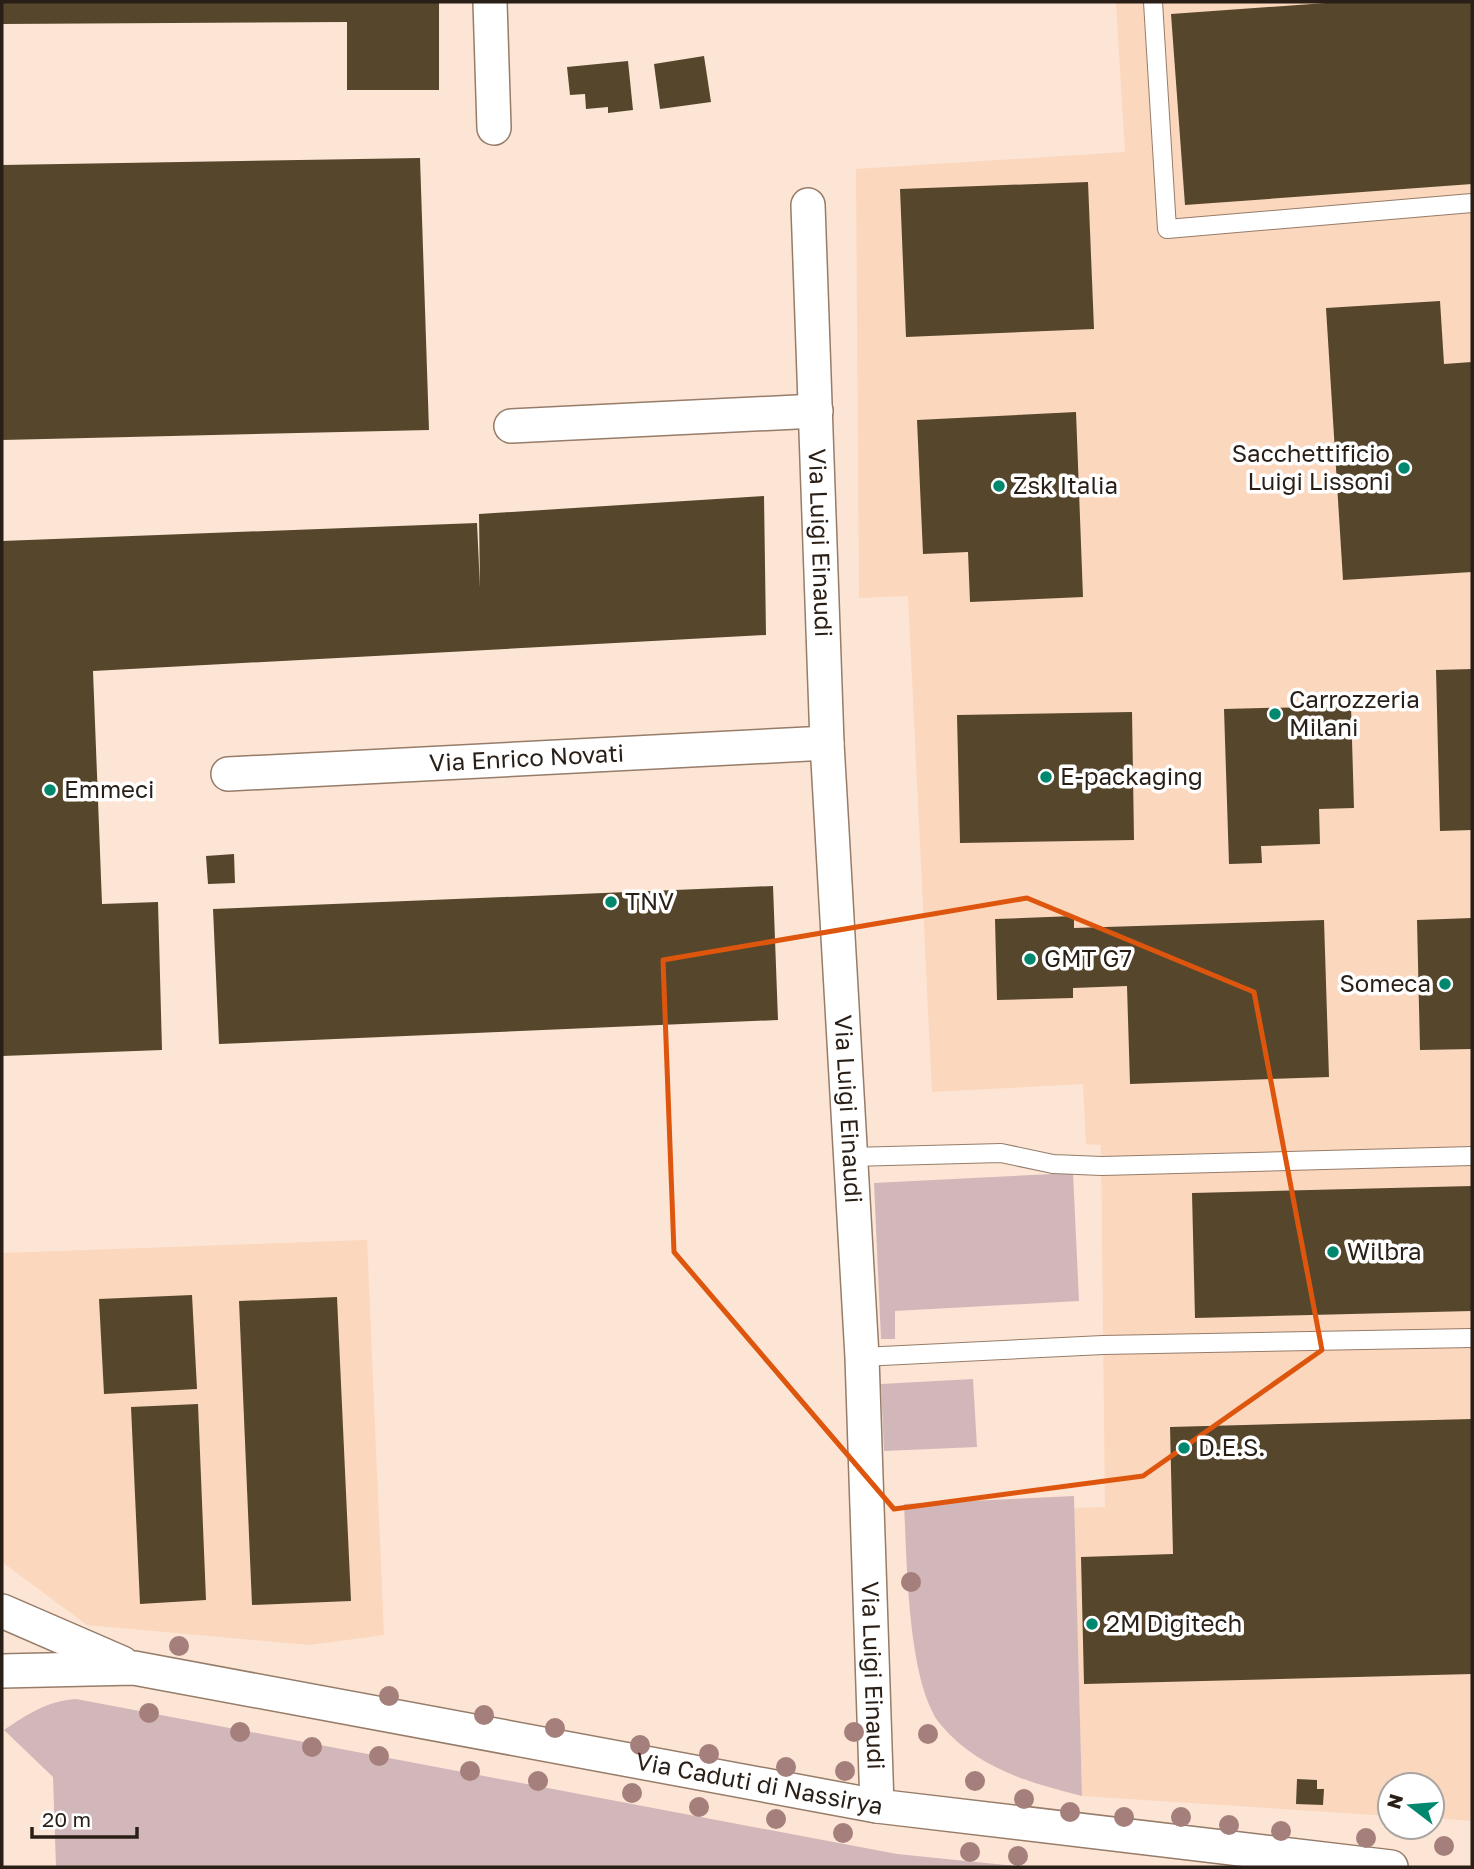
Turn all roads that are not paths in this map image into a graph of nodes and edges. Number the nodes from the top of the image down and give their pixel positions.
1 (491, 2) edge
2 (1153, 2) edge
3 (494, 128) dead end
4 (1472, 203) edge
5 (808, 205) dead end
6 (816, 411) junction
7 (511, 426) dead end
8 (827, 743) junction
9 (228, 774) dead end
10 (1472, 1156) edge
11 (850, 1157) junction
12 (1472, 1338) edge
13 (862, 1357) junction
14 (2, 1611) edge
15 (134, 1668) junction
16 (2, 1671) edge
17 (877, 1806) junction
18 (1391, 1867) edge

1 - 3 street
2 - 4 lane
5 - 6 street, Via Luigi Einaudi
6 - 7 street, Via Luigi Einaudi
6 - 8 street, Via Luigi Einaudi
8 - 9 street, Via Enrico Novati
8 - 11 street, Via Luigi Einaudi
10 - 11 lane
11 - 13 street, Via Luigi Einaudi
12 - 13 lane
13 - 17 street, Via Luigi Einaudi
14 - 15 street, Via Caduti di Nassirya
15 - 16 street, Via Caduti di Nassirya
15 - 17 street, Via Caduti di Nassirya
17 - 18 street, Via Caduti di Nassirya

